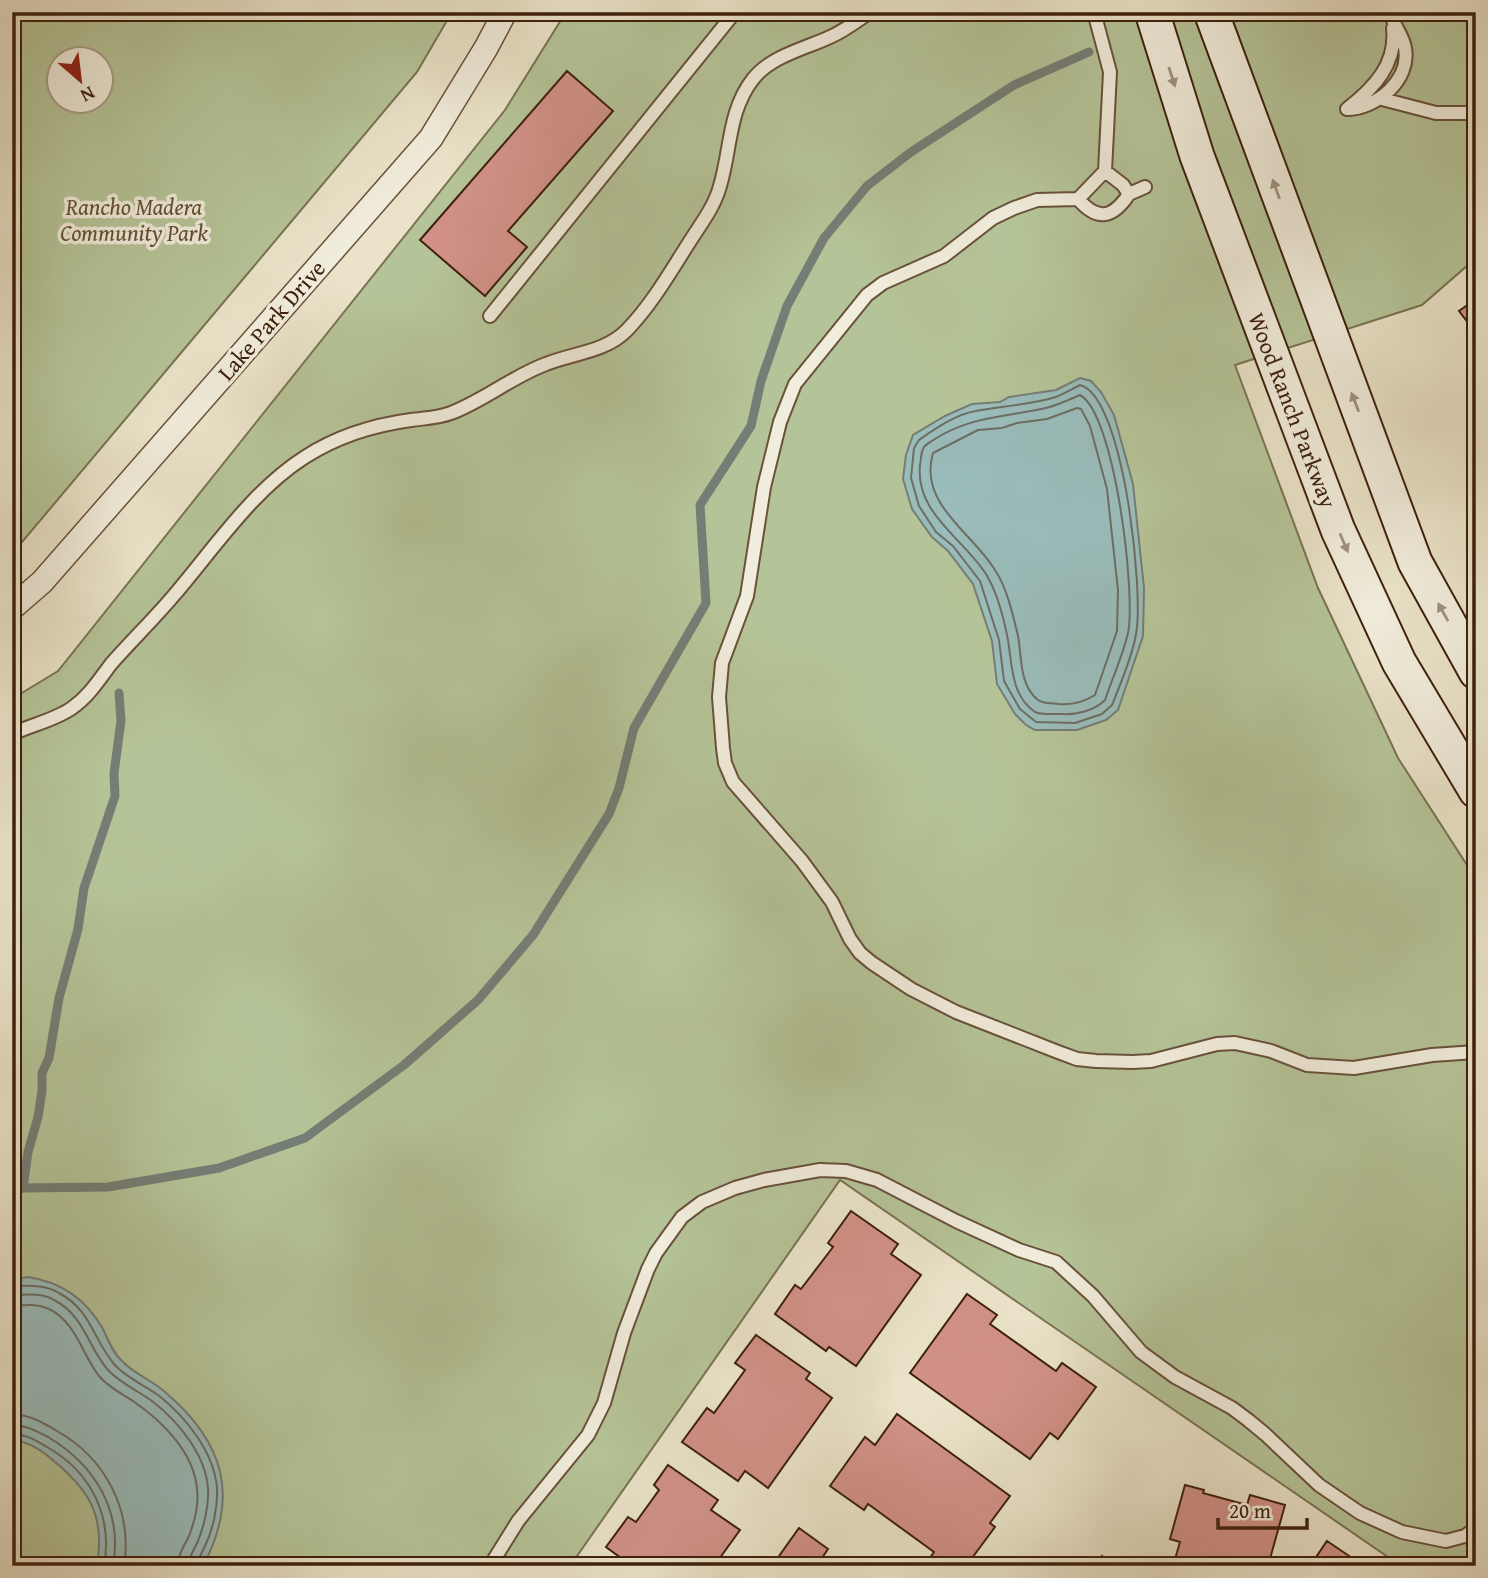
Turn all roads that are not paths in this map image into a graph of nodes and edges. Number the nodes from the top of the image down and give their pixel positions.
1 (505, 12) edge
2 (735, 12) edge
3 (870, 12) edge
4 (1094, 12) edge
5 (1152, 12) edge
6 (1211, 12) edge
7 (1382, 12) edge
8 (1391, 18) edge
9 (1382, 99) junction
10 (1476, 113) edge
11 (1105, 171) junction
12 (1145, 187) dead end
13 (1129, 194) junction
14 (1078, 199) junction
15 (490, 316) dead end
16 (12, 608) edge
17 (1476, 671) edge
18 (12, 734) edge
19 (1471, 772) edge
20 (1476, 1052) edge
21 (1476, 1528) edge
22 (490, 1566) edge

1 - 16 street, Lake Park Drive
2 - 15 lane
3 - 18 lane
4 - 11 lane
5 -> 19 main road, Wood Ranch Parkway
17 -> 6 main road
7 - 8 lane
8 - 9 lane
8 - 9 lane
9 - 10 lane
11 - 13 lane
11 - 14 lane
12 - 13 lane
13 - 14 lane
14 - 20 lane
21 - 22 lane

